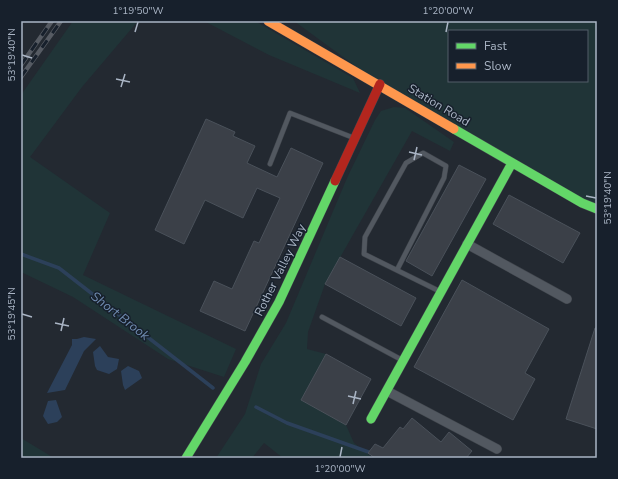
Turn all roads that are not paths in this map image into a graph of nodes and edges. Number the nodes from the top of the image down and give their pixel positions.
1 (268, 21) edge
2 (380, 84) junction
3 (355, 139) junction
4 (512, 163) junction
5 (270, 164) dead end
6 (597, 209) edge
7 (467, 244) junction
8 (397, 270) junction
9 (441, 292) junction
10 (567, 299) dead end
11 (322, 317) dead end
12 (403, 361) junction
13 (387, 391) junction
14 (371, 419) dead end
15 (497, 449) dead end
16 (186, 458) edge

1 - 2 street, Station Road
2 - 3 street, Rother Valley Way
2 - 4 street, Station Road
3 - 5 lane
3 - 16 street, Rother Valley Way
4 - 6 street, Station Road
4 - 7 street
7 - 9 street
7 - 10 street
8 - 8 lane
8 - 9 lane
9 - 12 street
11 - 12 lane
12 - 13 street
13 - 14 street
13 - 15 street

